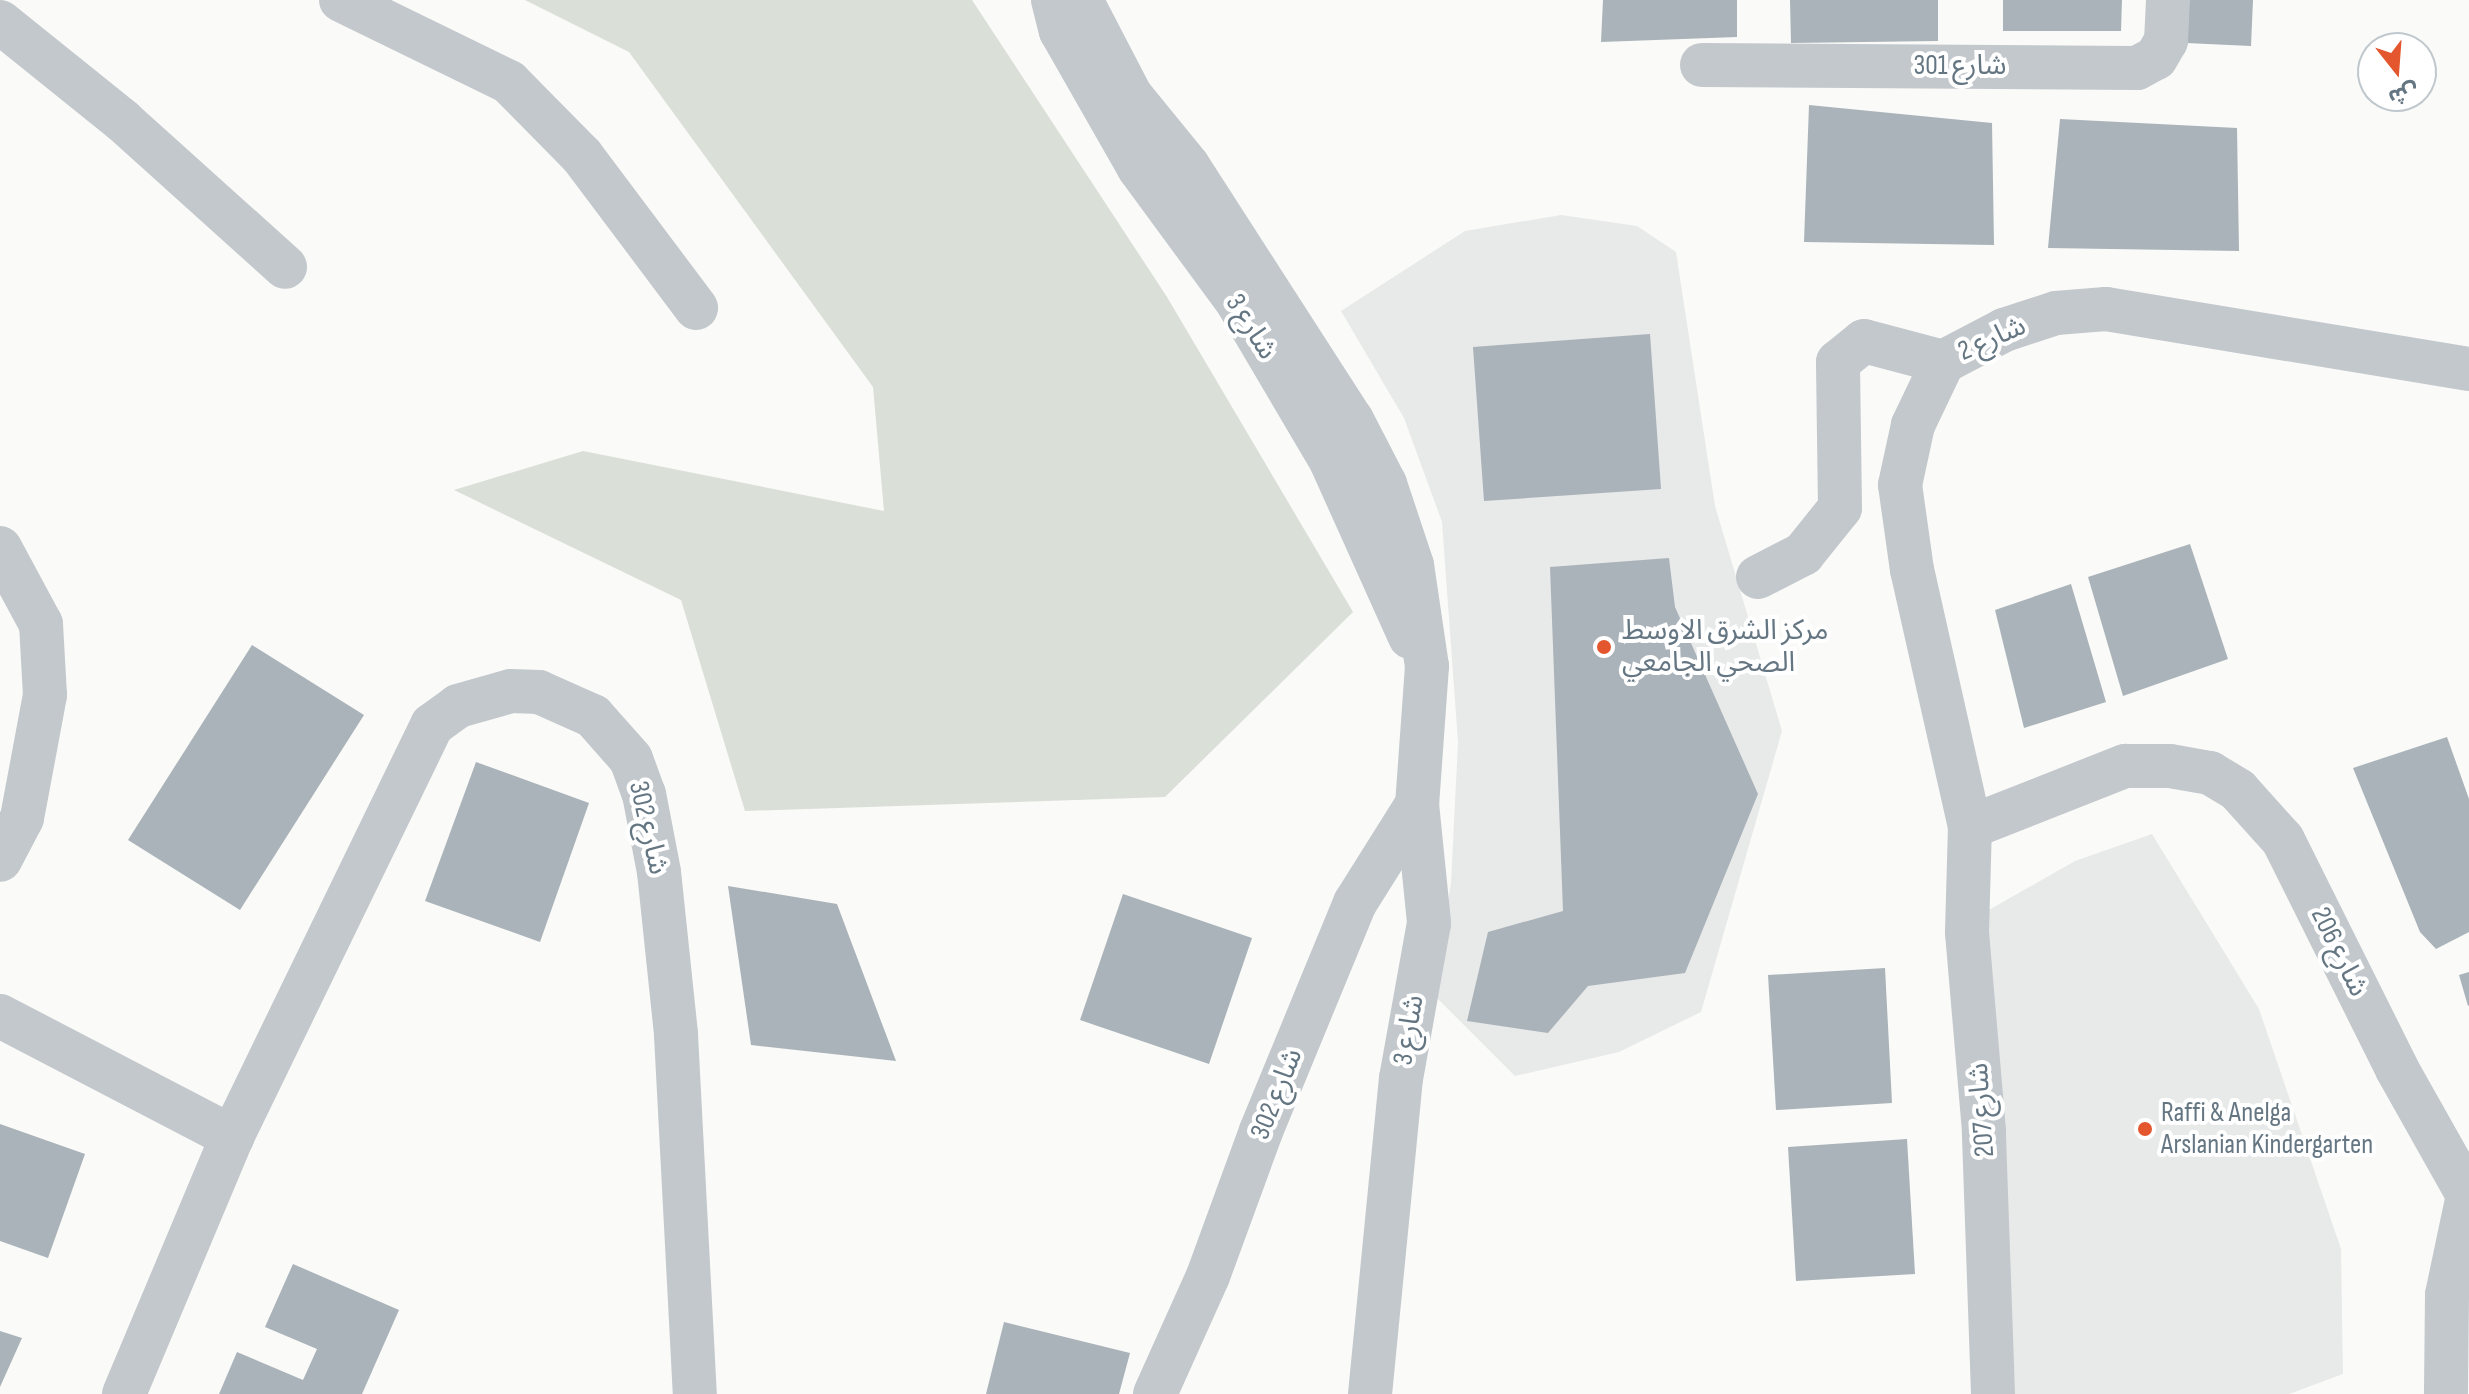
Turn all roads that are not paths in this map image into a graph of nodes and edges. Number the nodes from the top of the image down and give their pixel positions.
1 (341, 0) edge
2 (1053, 0) edge
3 (1081, 0) edge
4 (2168, 0) edge
5 (0, 22) edge
6 (1702, 65) dead end
7 (285, 267) dead end
8 (696, 308) dead end
9 (1943, 362) junction
10 (2469, 369) edge
11 (0, 548) edge
12 (1758, 577) dead end
13 (1427, 666) junction
14 (1417, 804) junction
15 (1970, 827) junction
16 (0, 860) edge
17 (0, 1016) edge
18 (232, 1137) junction
19 (2469, 1195) edge
20 (124, 1394) edge
21 (695, 1394) edge
22 (1155, 1394) edge
23 (1370, 1394) edge
24 (1993, 1394) edge
25 (2446, 1394) edge

1 - 8 street
2 - 13 street, شارع 3
3 - 13 street, شارع 3
4 - 6 street, شارع 301
5 - 7 street
9 - 10 street, شارع 2
9 - 12 street
9 - 15 street, شارع 2
11 - 16 street
13 - 14 street, شارع 3
14 - 22 street, شارع 302
14 - 23 street, شارع 3
15 - 19 street, شارع 206
15 - 24 street, شارع 207
17 - 18 street
18 - 20 street, شارع 302
18 - 21 street, شارع 302
19 - 25 street, شارع 206

